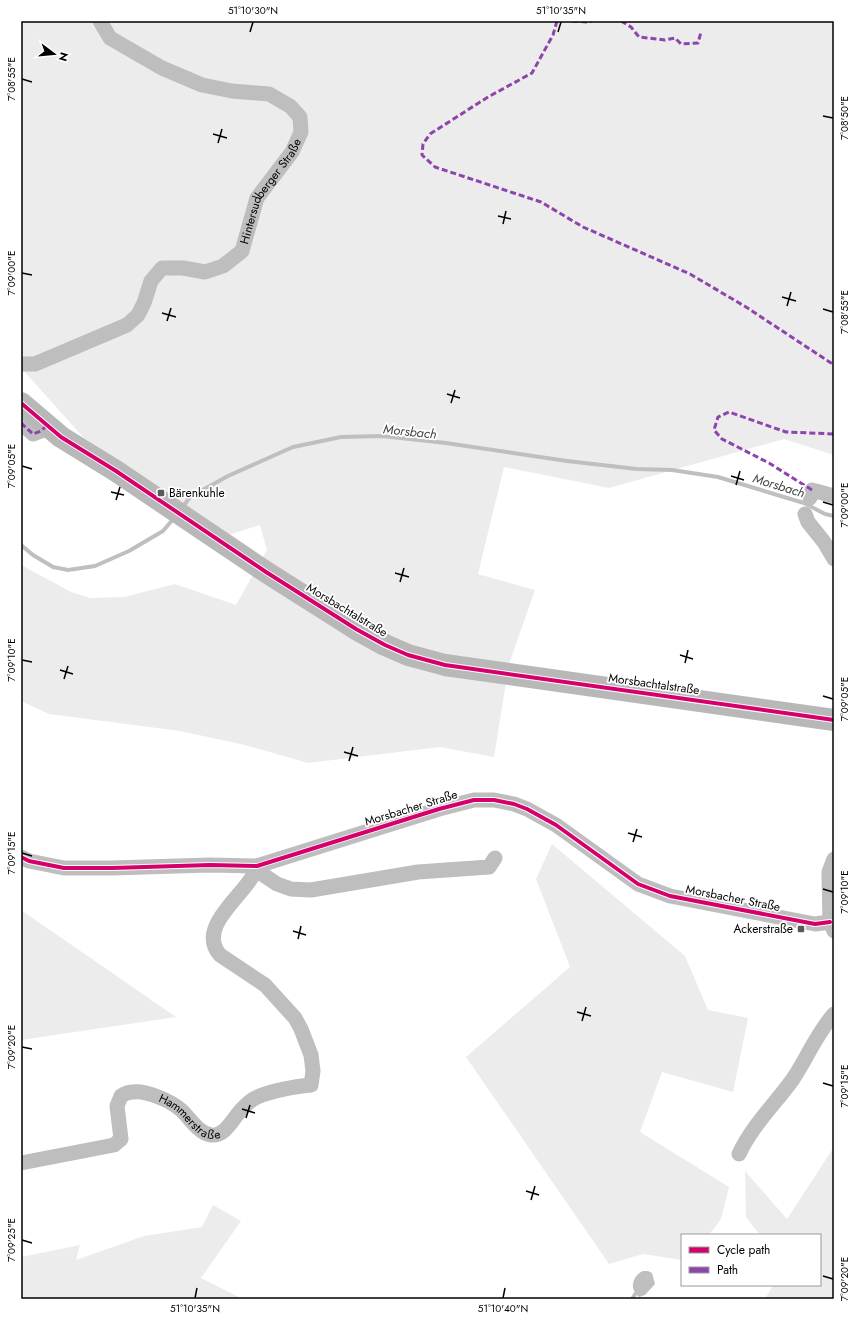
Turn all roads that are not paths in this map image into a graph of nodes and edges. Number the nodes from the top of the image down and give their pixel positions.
1 (100, 21) edge
2 (21, 364) edge
3 (21, 403) edge
4 (21, 423) edge
5 (47, 425) junction
6 (811, 494) dead end
7 (834, 496) edge
8 (805, 514) dead end
9 (834, 559) edge
10 (834, 720) edge
11 (21, 857) edge
12 (494, 858) dead end
13 (834, 859) edge
14 (257, 866) junction
15 (832, 927) edge
16 (834, 1014) edge
17 (739, 1154) dead end
18 (21, 1163) edge

1 - 2 street, Hintersudberger Straße
3 - 5 main road, Morsbachtalstraße
4 - 5 street
5 - 10 main road, Morsbachtalstraße
6 - 7 street
8 - 9 street
11 - 14 street, Morsbacher Straße
12 - 14 street
13 - 15 street
14 - 15 street, Morsbacher Straße
14 - 18 street, Hammerstraße
16 - 17 street

